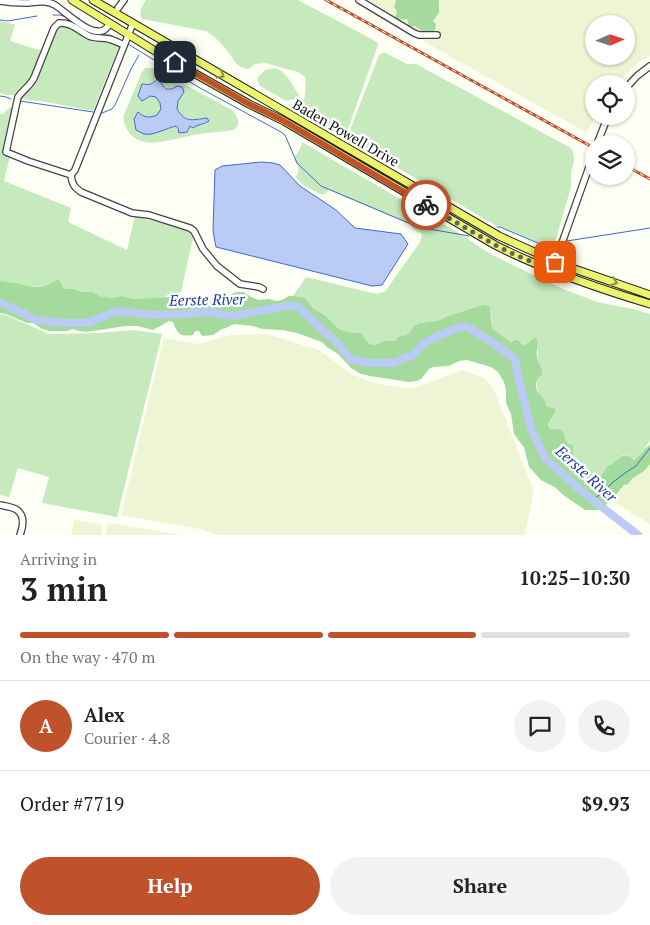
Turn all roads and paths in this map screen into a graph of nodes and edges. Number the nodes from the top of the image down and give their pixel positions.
1 (72, 0) edge
2 (93, 0) edge
3 (124, 0) edge
4 (359, 0) edge
5 (0, 1) edge
6 (118, 8) dead end
7 (72, 17) junction
8 (63, 22) junction
9 (133, 23) junction
10 (108, 26) dead end
11 (129, 34) junction
12 (437, 35) dead end
13 (124, 45) junction
14 (650, 66) edge
15 (635, 78) edge
16 (71, 175) junction
17 (585, 178) edge
18 (555, 262) junction
19 (552, 270) junction
20 (263, 289) dead end
21 (650, 295) edge
22 (650, 304) edge
23 (0, 505) edge
24 (20, 535) edge

1 - 11 main road, Baden Powell Drive
2 - 9 main road, Baden Powell Drive
3 - 6 street
4 - 12 street
5 - 7 street
7 - 8 street
7 - 10 street
8 - 13 street
8 - 16 street
9 - 11 street
9 -> 18 main road, Baden Powell Drive
11 - 13 street
11 - 19 main road, Baden Powell Drive
13 - 16 street
14 - 15 street
16 - 20 street
17 - 18 street
18 - 19 street
18 -> 21 main road, Baden Powell Drive
19 - 22 main road, Baden Powell Drive
23 - 24 street

